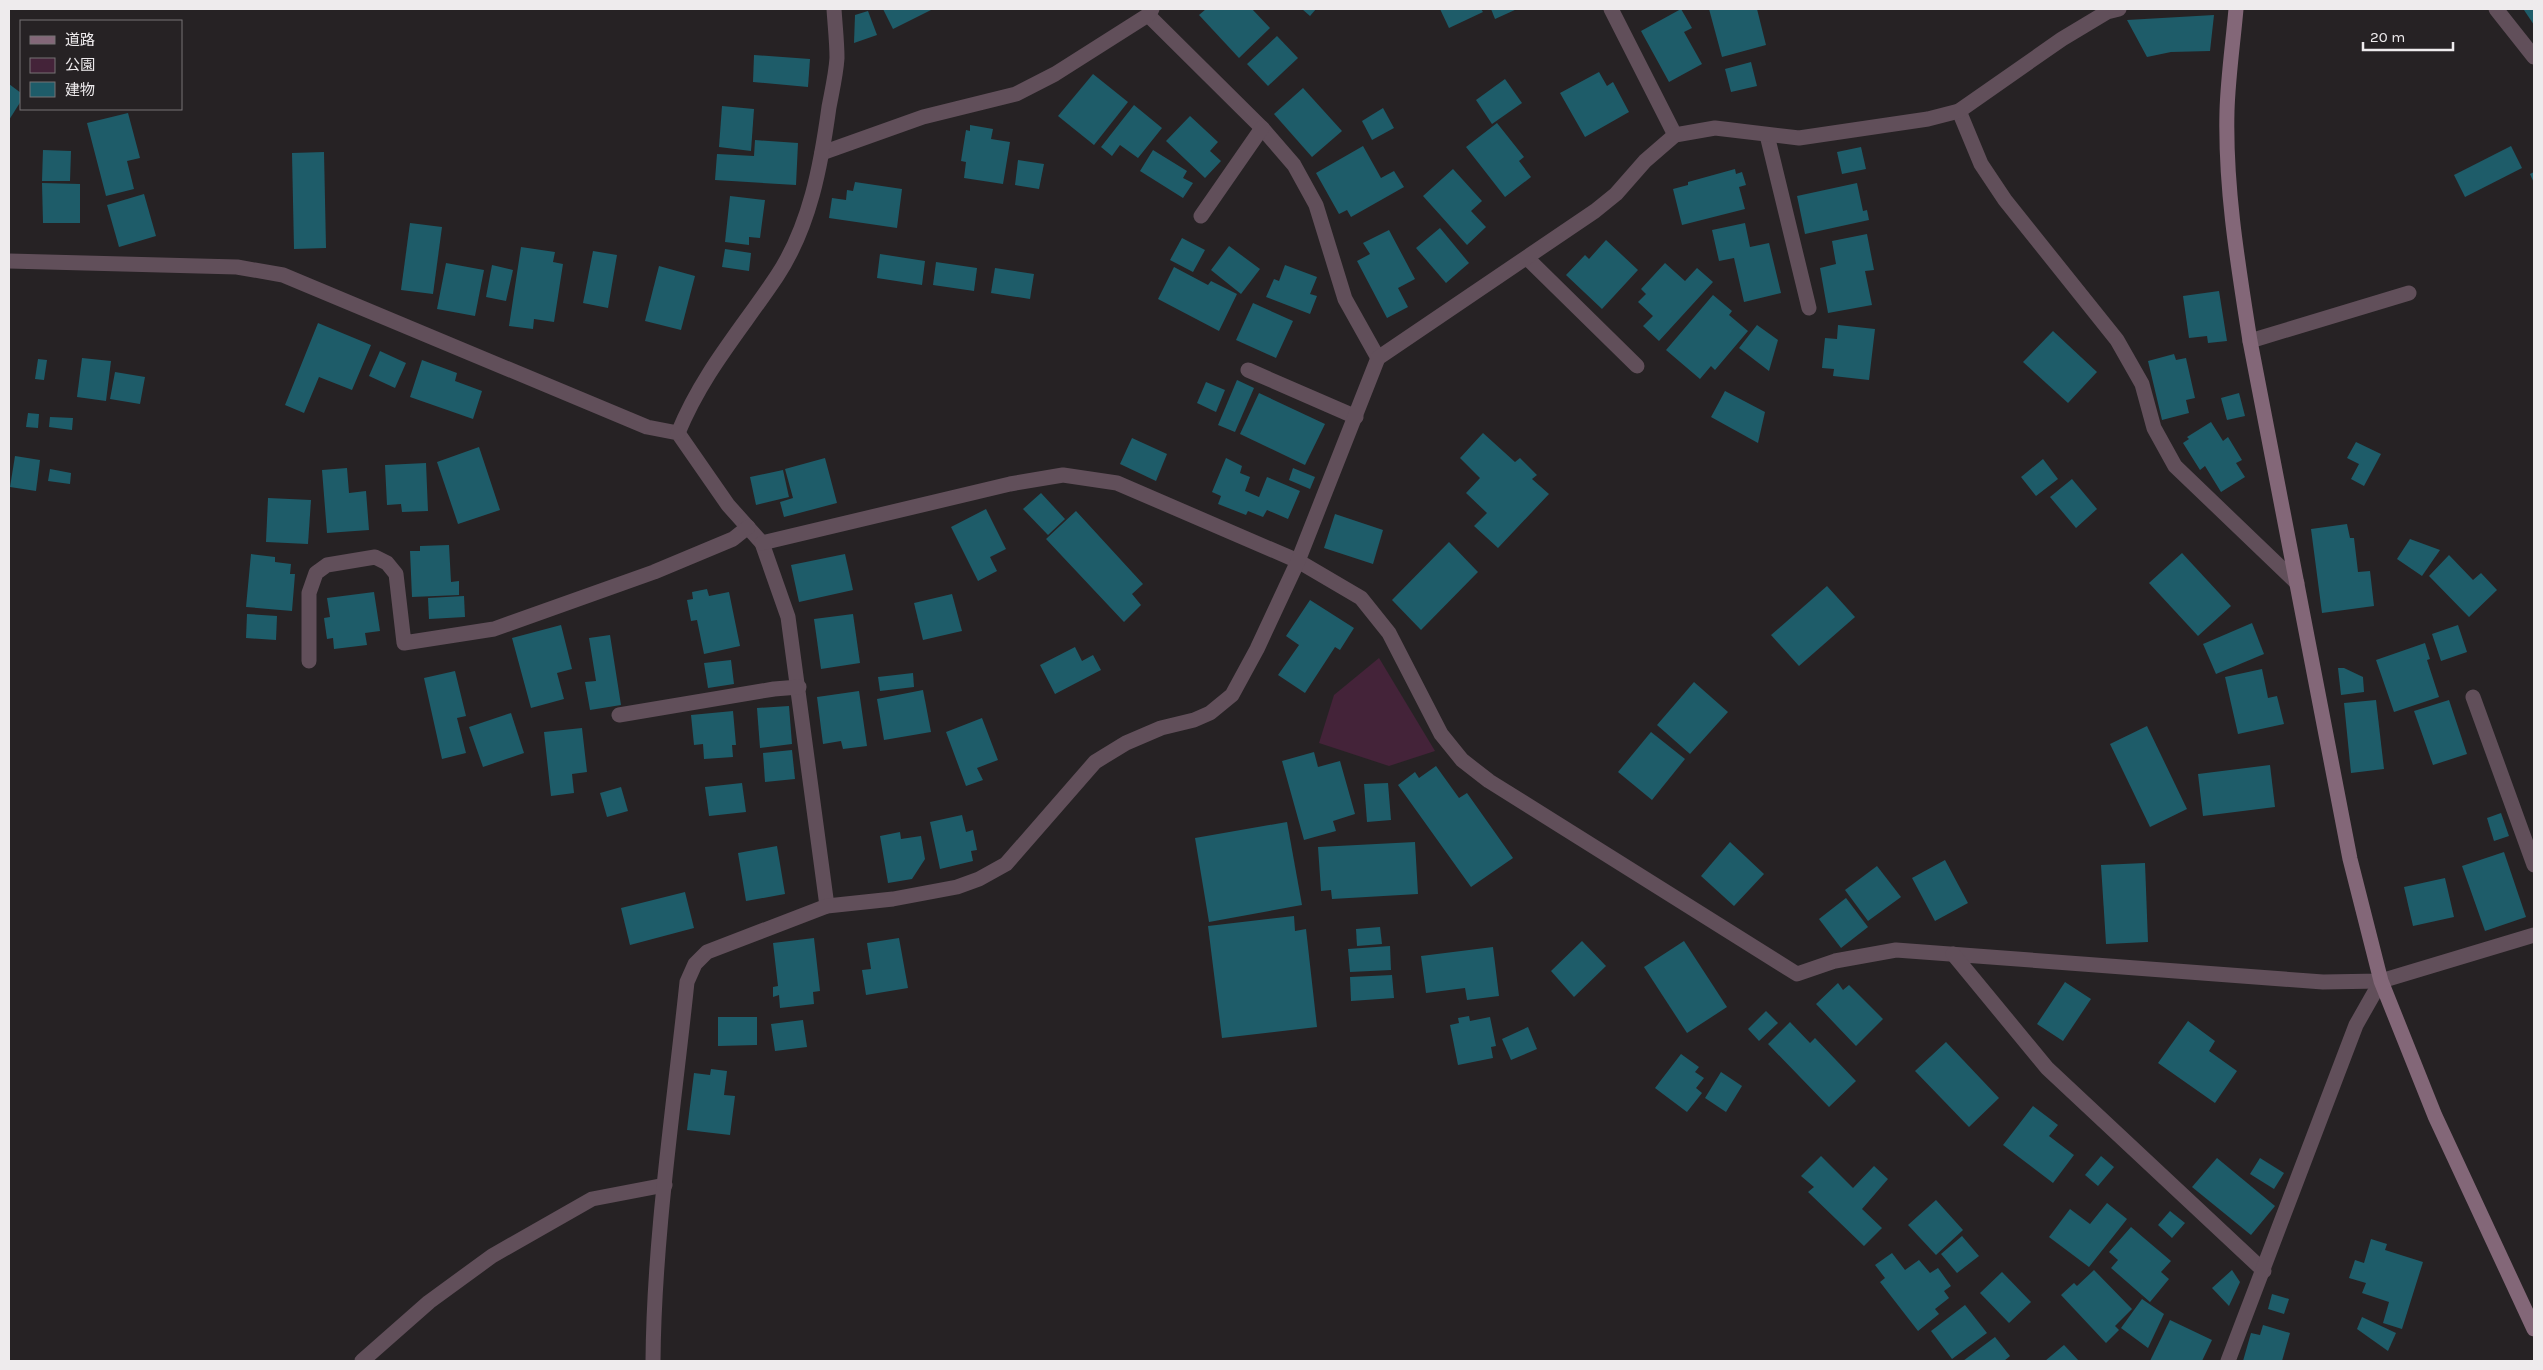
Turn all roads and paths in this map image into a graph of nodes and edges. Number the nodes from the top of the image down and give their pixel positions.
1 (834, 9) edge
2 (1611, 9) edge
3 (2119, 9) edge
4 (2236, 9) edge
5 (2496, 9) edge
6 (1150, 12) edge
7 (2534, 57) edge
8 (1959, 112) junction
9 (1262, 128) junction
10 (1675, 135) junction
11 (1767, 135) junction
12 (822, 153) junction
13 (1201, 216) dead end
14 (1527, 258) junction
15 (9, 261) edge
16 (2409, 293) dead end
17 (1809, 308) dead end
18 (2250, 341) junction
19 (1378, 358) junction
20 (1637, 366) dead end
21 (1248, 370) dead end
22 (1356, 417) junction
23 (678, 433) junction
24 (748, 527) junction
25 (762, 543) junction
26 (1298, 561) junction
27 (2297, 583) junction
28 (309, 661) dead end
29 (799, 687) junction
30 (2473, 697) dead end
31 (619, 715) dead end
32 (2534, 865) edge
33 (827, 906) junction
34 (2534, 936) edge
35 (1953, 954) junction
36 (2381, 981) junction
37 (666, 1185) junction
38 (2264, 1271) junction
39 (2534, 1329) edge
40 (362, 1361) edge
41 (653, 1361) edge
42 (2228, 1361) edge

1 - 12 street
2 - 10 street
3 - 8 street
4 - 18 street
5 - 7 street
6 - 9 street
6 - 12 street
8 - 11 street
8 - 27 street
9 - 13 street
9 - 19 street
10 - 11 street
10 - 14 street
11 - 17 street
12 - 23 street
14 - 19 street
14 - 20 street
15 - 23 street
16 - 18 street
18 - 27 street
19 - 22 street
21 - 22 street
22 - 26 street
23 - 24 street
24 - 25 street
24 - 28 street
25 - 26 street
25 - 29 street
26 - 33 street
26 - 35 street
27 - 36 street
29 - 31 street
29 - 33 street
30 - 32 street
33 - 37 street
34 - 36 street
35 - 36 street
35 - 38 street
36 - 38 street
36 - 39 street
37 - 40 street
37 - 41 street
38 - 42 street

